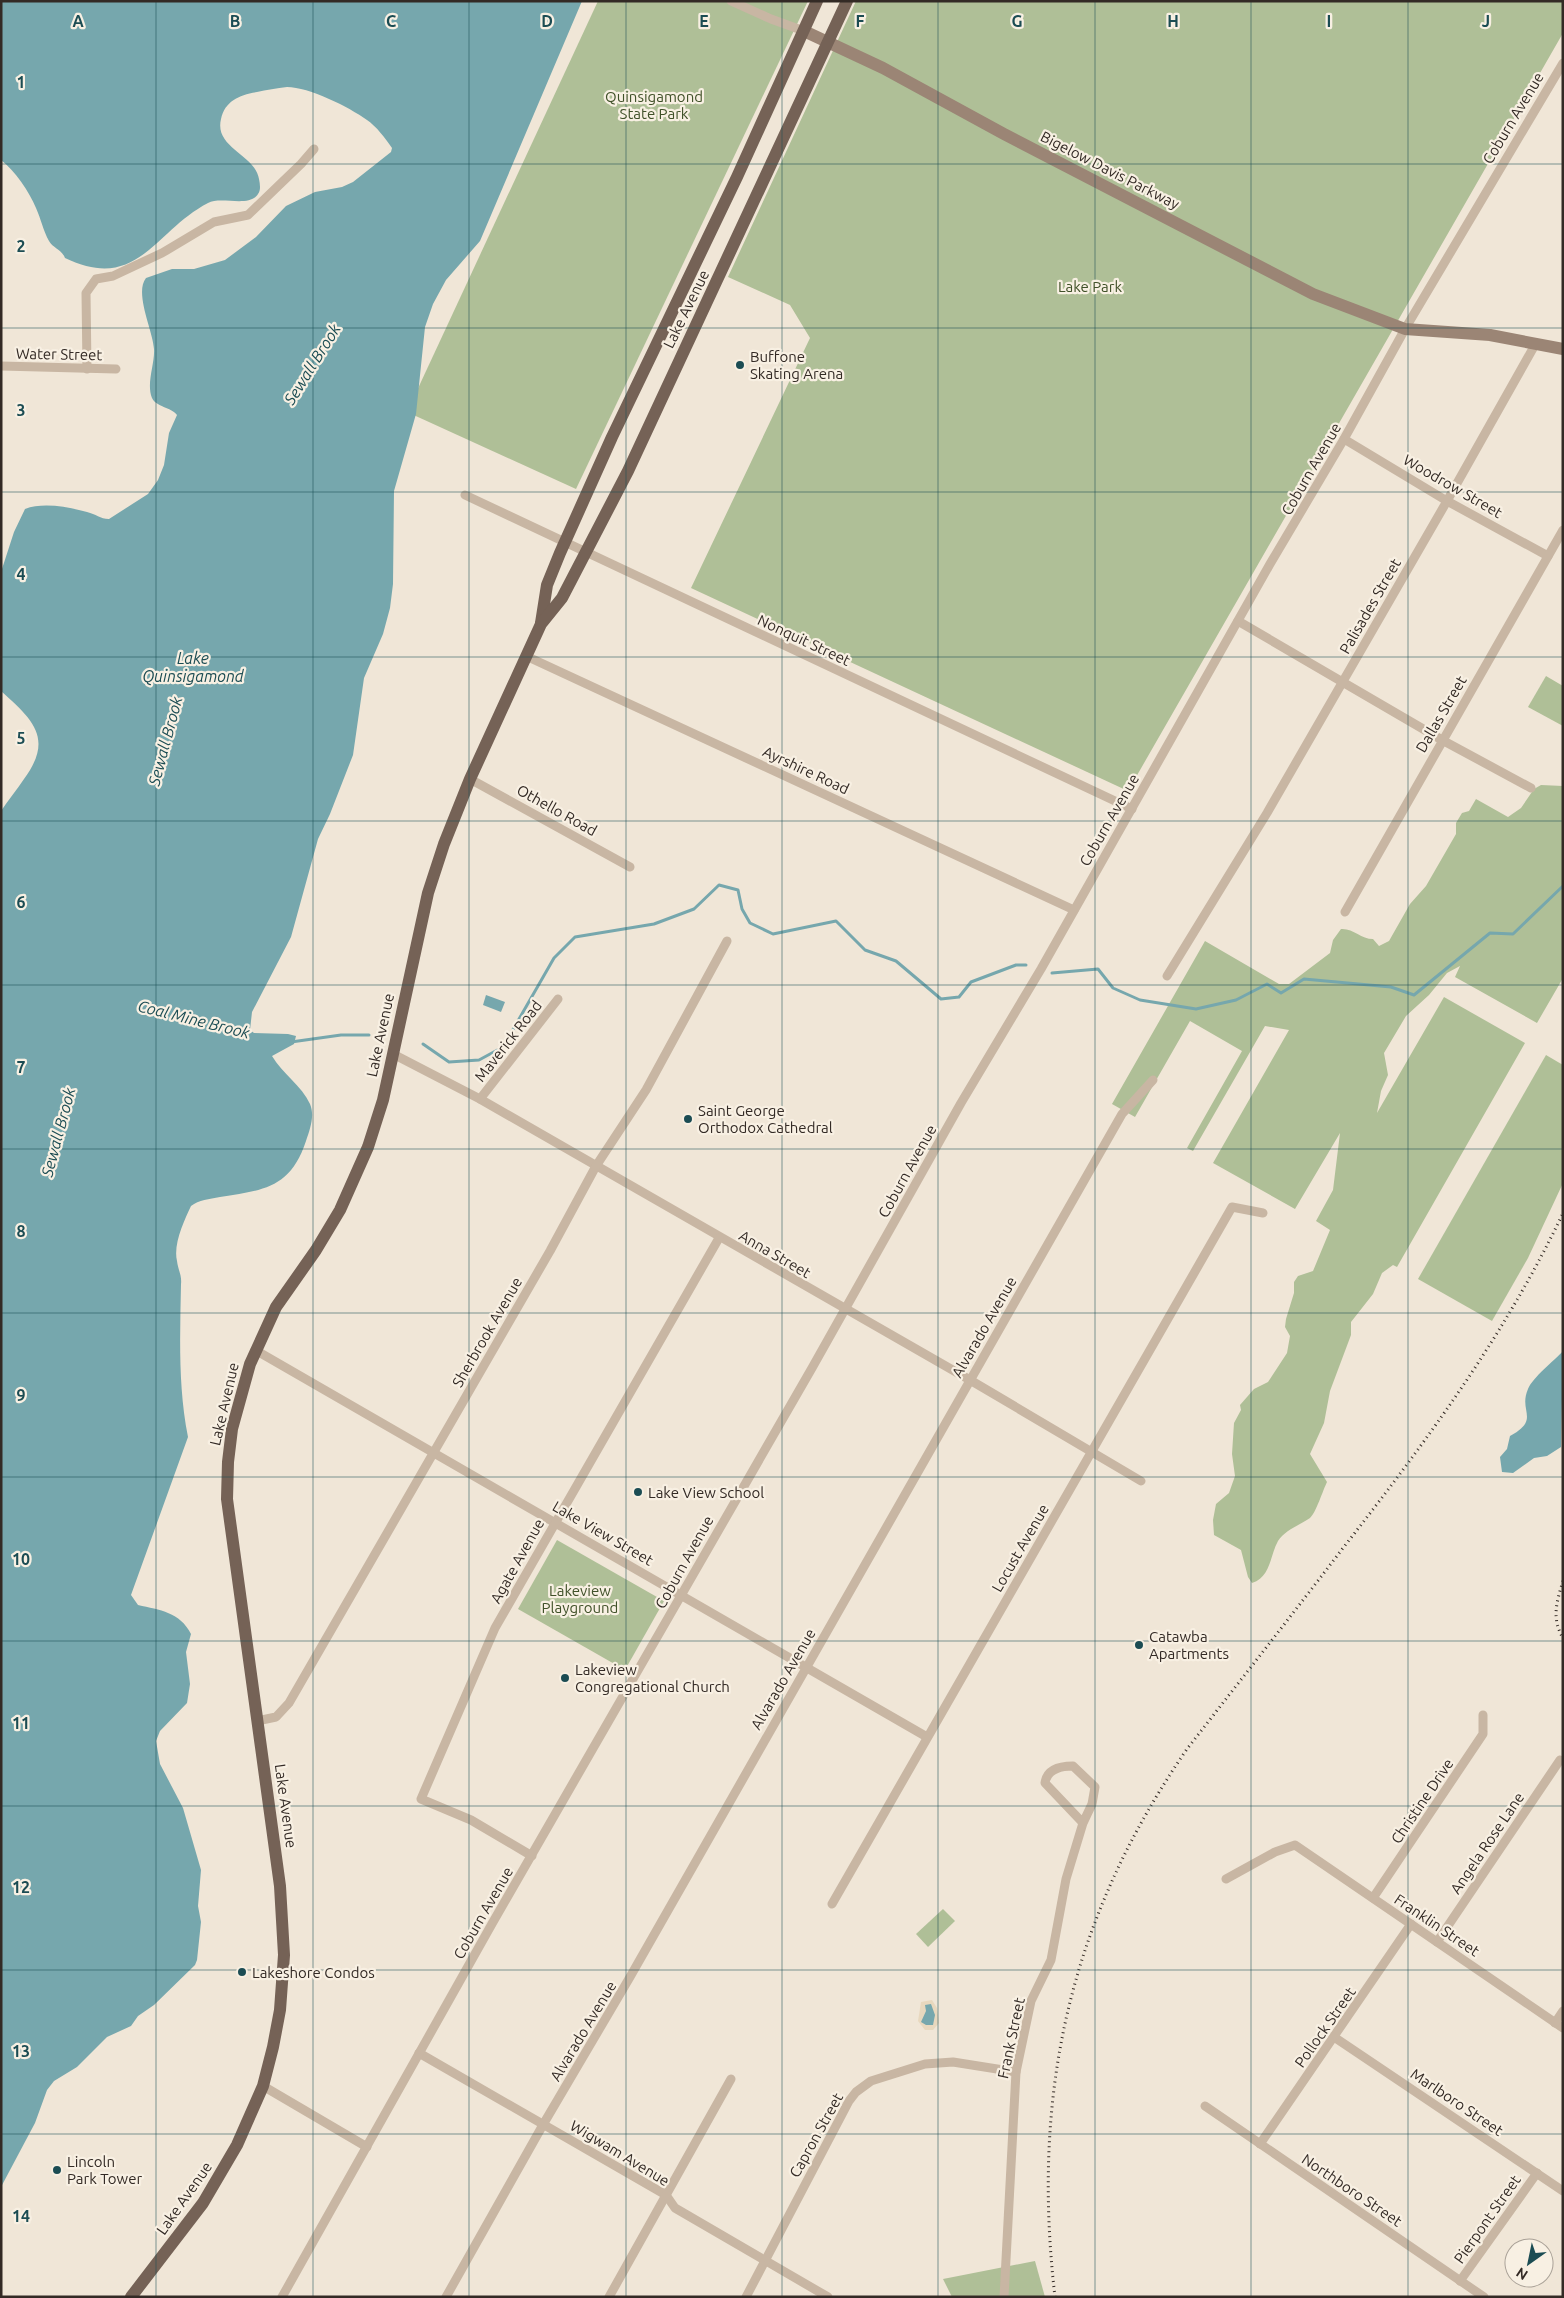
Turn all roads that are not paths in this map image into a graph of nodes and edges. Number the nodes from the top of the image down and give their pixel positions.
1 (731, 1) edge
2 (817, 1) edge
3 (847, 1) edge
4 (804, 31) junction
5 (827, 41) junction
6 (1563, 63) edge
7 (314, 149) dead end
8 (1405, 329) junction
9 (1536, 343) junction
10 (1563, 349) edge
11 (1, 366) edge
12 (87, 369) junction
13 (116, 369) dead end
14 (1344, 439) junction
15 (465, 495) dead end
16 (1448, 501) junction
17 (1563, 530) edge
18 (565, 542) junction
19 (585, 552) junction
20 (1548, 556) junction
21 (1238, 621) junction
22 (541, 624) junction
23 (526, 656) junction
24 (1342, 681) junction
25 (1442, 740) junction
26 (470, 779) junction
27 (1531, 788) dead end
28 (1132, 809) junction
29 (630, 867) dead end
30 (1074, 910) junction
31 (1345, 912) dead end
32 (727, 941) dead end
33 (1168, 976) dead end
34 (558, 999) dead end
35 (393, 1054) junction
36 (1153, 1080) dead end
37 (480, 1099) junction
38 (596, 1166) junction
39 (1263, 1213) dead end
40 (719, 1238) junction
41 (845, 1310) junction
42 (255, 1350) junction
43 (970, 1380) junction
44 (433, 1452) junction
45 (1092, 1452) junction
46 (1141, 1481) dead end
47 (555, 1521) junction
48 (681, 1595) junction
49 (806, 1668) junction
50 (1483, 1715) dead end
51 (257, 1721) junction
52 (927, 1737) junction
53 (1560, 1760) dead end
54 (1083, 1823) junction
55 (532, 1856) junction
56 (1226, 1879) dead end
57 (1373, 1898) junction
58 (832, 1904) dead end
59 (1411, 1924) junction
60 (1438, 1942) junction
61 (1563, 2011) edge
62 (1559, 2026) edge
63 (1334, 2037) junction
64 (419, 2053) junction
65 (1016, 2072) junction
66 (731, 2079) dead end
67 (264, 2086) junction
68 (1205, 2106) dead end
69 (544, 2123) junction
70 (1260, 2144) junction
71 (367, 2147) junction
72 (1536, 2173) junction
73 (1563, 2191) edge
74 (666, 2195) junction
75 (767, 2260) junction
76 (1460, 2281) junction
77 (132, 2297) edge
78 (282, 2297) edge
79 (446, 2297) edge
80 (610, 2297) edge
81 (746, 2297) edge
82 (828, 2297) edge
83 (1004, 2297) edge
84 (1484, 2297) edge

1 - 4 street
2 - 4 main road, Lake Avenue
3 - 5 main road, Lake Avenue
4 - 5 main road, Bigelow Davis Parkway
4 - 18 main road, Lake Avenue
5 - 8 main road, Bigelow Davis Parkway
5 - 19 main road, Lake Avenue
6 - 8 street, Coburn Avenue
7 - 12 street
8 - 9 main road, Bigelow Davis Parkway
8 - 14 street, Coburn Avenue
9 - 10 main road, Bigelow Davis Parkway
9 - 16 street, Palisades Street
11 - 12 street, Water Street
12 - 13 street, Water Street
14 - 16 street, Woodrow Street
14 - 21 street, Coburn Avenue
15 - 18 street, Nonquit Street
16 - 20 street, Woodrow Street
16 - 24 street, Palisades Street
17 - 20 street, Dallas Street
18 - 19 street, Nonquit Street
18 - 22 main road, Lake Avenue
19 - 22 main road, Lake Avenue
19 - 28 street, Nonquit Street
20 - 25 street, Dallas Street
21 - 24 street
21 - 28 street, Coburn Avenue
22 - 23 main road, Lake Avenue
23 - 26 main road, Lake Avenue
23 - 30 street, Ayrshire Road
24 - 25 street
24 - 33 street, Palisades Street
25 - 27 street
25 - 31 street, Dallas Street
26 - 29 street, Othello Road
26 - 35 main road, Lake Avenue
28 - 30 street, Coburn Avenue
30 - 41 street, Coburn Avenue
32 - 38 street, Sherbrook Avenue
34 - 37 street, Maverick Road
35 - 37 street, Anna Street
35 - 42 main road, Lake Avenue
36 - 43 street, Alvarado Avenue
37 - 38 street, Anna Street
38 - 40 street, Anna Street
38 - 44 street, Sherbrook Avenue
39 - 45 street, Locust Avenue
40 - 41 street, Anna Street
40 - 47 street, Agate Avenue
41 - 43 street, Anna Street
41 - 48 street, Coburn Avenue
42 - 44 street
42 - 51 main road, Lake Avenue
43 - 45 street, Anna Street
43 - 49 street, Alvarado Avenue
44 - 47 street, Lake View Street
44 - 51 street, Sherbrook Avenue
45 - 46 street, Anna Street
45 - 52 street, Locust Avenue
47 - 48 street, Lake View Street
47 - 55 street, Agate Avenue
48 - 49 street, Lake View Street
48 - 55 street, Coburn Avenue
49 - 52 street, Lake View Street
49 - 69 street, Alvarado Avenue
50 - 57 street, Christine Drive
51 - 67 main road, Lake Avenue
52 - 58 street, Locust Avenue
53 - 60 street, Angela Rose Lane
54 - 54 street, Frank Street
54 - 65 street, Frank Street
55 - 64 street, Coburn Avenue
56 - 57 street, Franklin Street
57 - 59 street, Franklin Street
59 - 60 street, Franklin Street
59 - 63 street, Pollock Street
60 - 62 street, Franklin Street
61 - 62 street
63 - 70 street, Pollock Street
63 - 72 street, Marlboro Street
64 - 69 street, Wigwam Avenue
64 - 71 street, Coburn Avenue
65 - 75 street, Capron Street
65 - 83 street, Frank Street
66 - 74 street
67 - 71 street
67 - 77 main road, Lake Avenue
68 - 70 street, Northboro Street
69 - 74 street, Wigwam Avenue
69 - 79 street, Alvarado Avenue
70 - 76 street, Northboro Street
71 - 78 street, Coburn Avenue
72 - 73 street, Marlboro Street
72 - 76 street, Pierpont Street
74 - 75 street, Wigwam Avenue
74 - 80 street
75 - 81 street, Capron Street
75 - 82 street, Wigwam Avenue
76 - 84 street, Northboro Street

